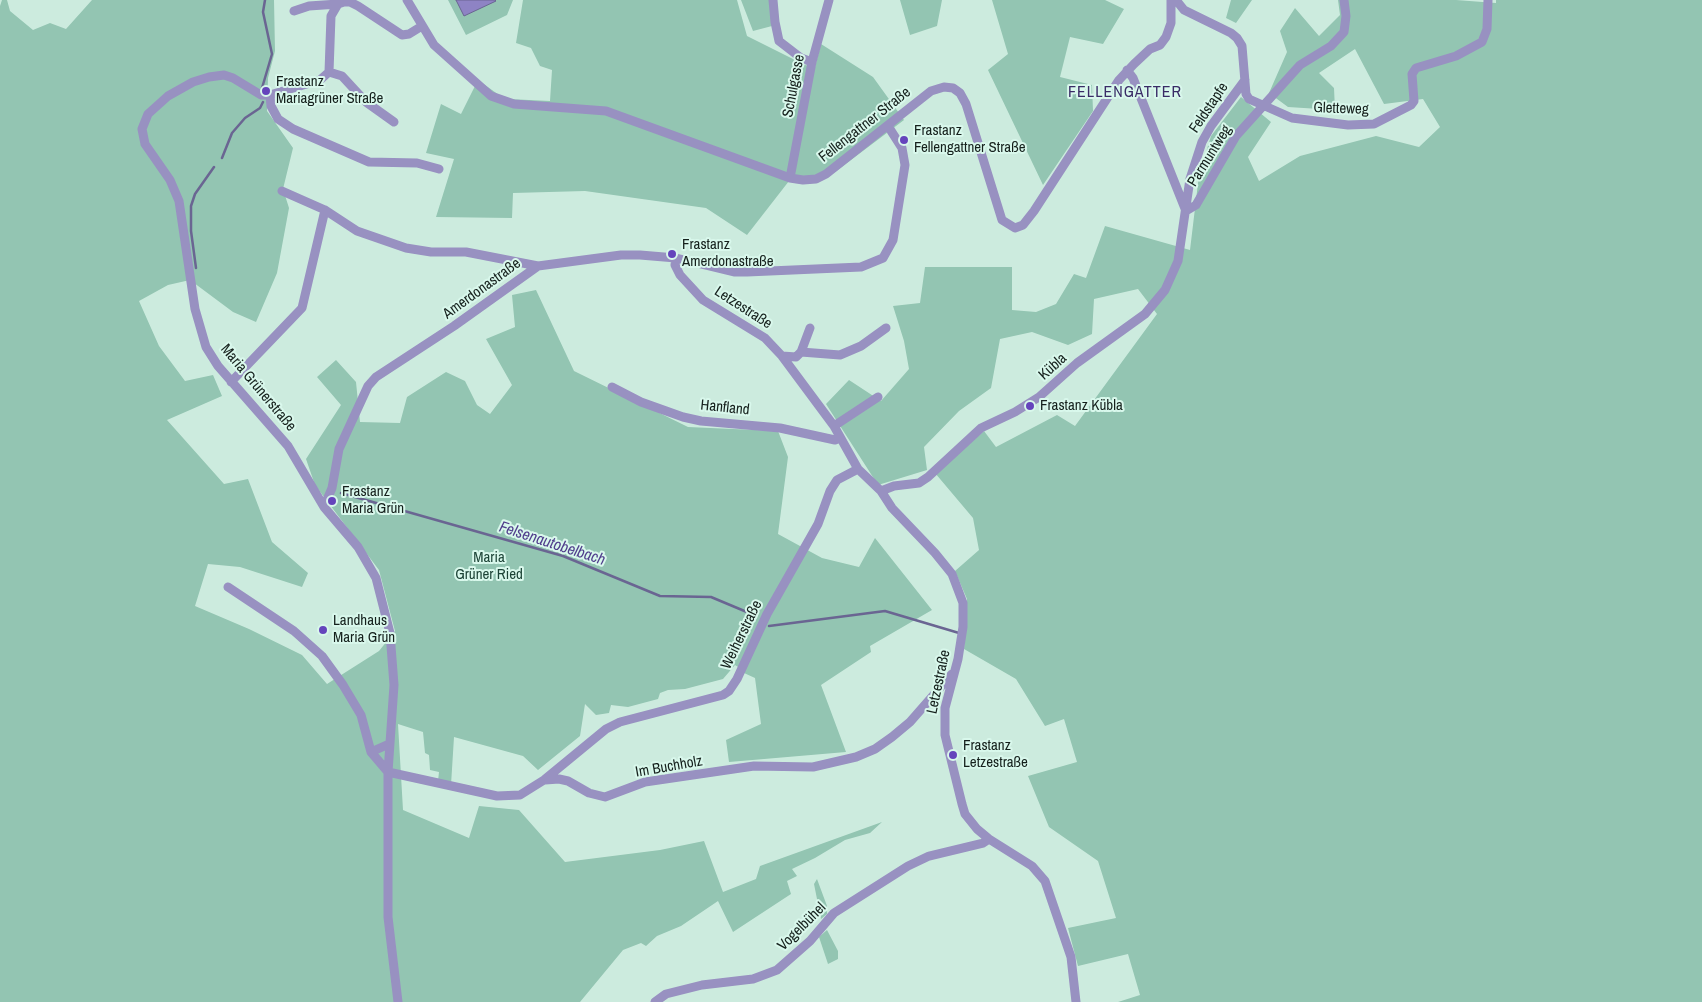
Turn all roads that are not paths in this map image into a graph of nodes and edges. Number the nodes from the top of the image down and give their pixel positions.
1 (407, 0) edge
2 (774, 0) edge
3 (829, 0) edge
4 (1171, 0) edge
5 (1176, 0) edge
6 (1344, 0) edge
7 (1488, 0) edge
8 (338, 4) junction
9 (294, 11) dead end
10 (422, 26) junction
11 (812, 62) junction
12 (1127, 70) junction
13 (328, 72) junction
14 (1245, 80) junction
15 (270, 95) junction
16 (1264, 105) junction
17 (394, 122) dead end
18 (888, 126) junction
19 (439, 169) dead end
20 (790, 178) junction
21 (282, 191) dead end
22 (325, 210) junction
23 (1186, 211) junction
24 (676, 258) junction
25 (538, 266) junction
26 (810, 328) dead end
27 (886, 328) dead end
28 (801, 352) junction
29 (782, 356) junction
30 (232, 382) junction
31 (612, 386) dead end
32 (878, 396) dead end
33 (834, 426) junction
34 (840, 438) junction
35 (858, 469) junction
36 (881, 491) junction
37 (324, 507) junction
38 (228, 587) dead end
39 (954, 671) junction
40 (389, 744) junction
41 (371, 752) junction
42 (388, 772) junction
43 (544, 780) junction
44 (989, 839) junction
45 (398, 1002) edge
46 (655, 1002) edge
47 (1076, 1002) edge

1 - 10 street, Fellengattner Straße
2 - 11 street
3 - 11 street, Schulgasse
4 - 12 street
5 - 14 street, Feldstapfe
6 - 16 street, Parmuntweg
7 - 16 street, Gletteweg
8 - 9 street
8 - 10 street
8 - 13 street
10 - 20 street, Fellengattner Straße
11 - 20 street, Schulgasse
12 - 18 street, Fellengattner Straße
12 - 23 street, Parmuntweg
13 - 15 street
13 - 17 street
14 - 16 street, Feldstapfe
14 - 23 street, Feldstapfe
15 - 19 street
15 - 30 street, Maria Grünerstraße
16 - 23 street, Parmuntweg
18 - 20 street, Fellengattner Straße
18 - 24 street, Amerdonastraße
21 - 22 street
22 - 25 street
22 - 30 street
23 - 36 street, Kübla
24 - 25 street, Amerdonastraße
24 - 29 street, Letzestraße
25 - 37 street, Amerdonastraße
26 - 28 street
27 - 28 street
28 - 29 street
29 - 33 street, Letzestraße
30 - 37 street, Maria Grünerstraße
31 - 34 street, Hanfland
32 - 33 street
33 - 34 street, Letzestraße
34 - 35 street, Letzestraße
35 - 36 street, Letzestraße
35 - 43 street, Weiherstraße
36 - 39 street, Letzestraße
37 - 40 street, Maria Grünerstraße
38 - 41 street
39 - 43 street, Im Buchholz
39 - 44 street, Letzestraße
40 - 41 street
40 - 42 street, Maria Grünerstraße
41 - 42 street
42 - 43 street
42 - 45 street
44 - 46 street, Vogelbühel
44 - 47 street, Letzestraße

